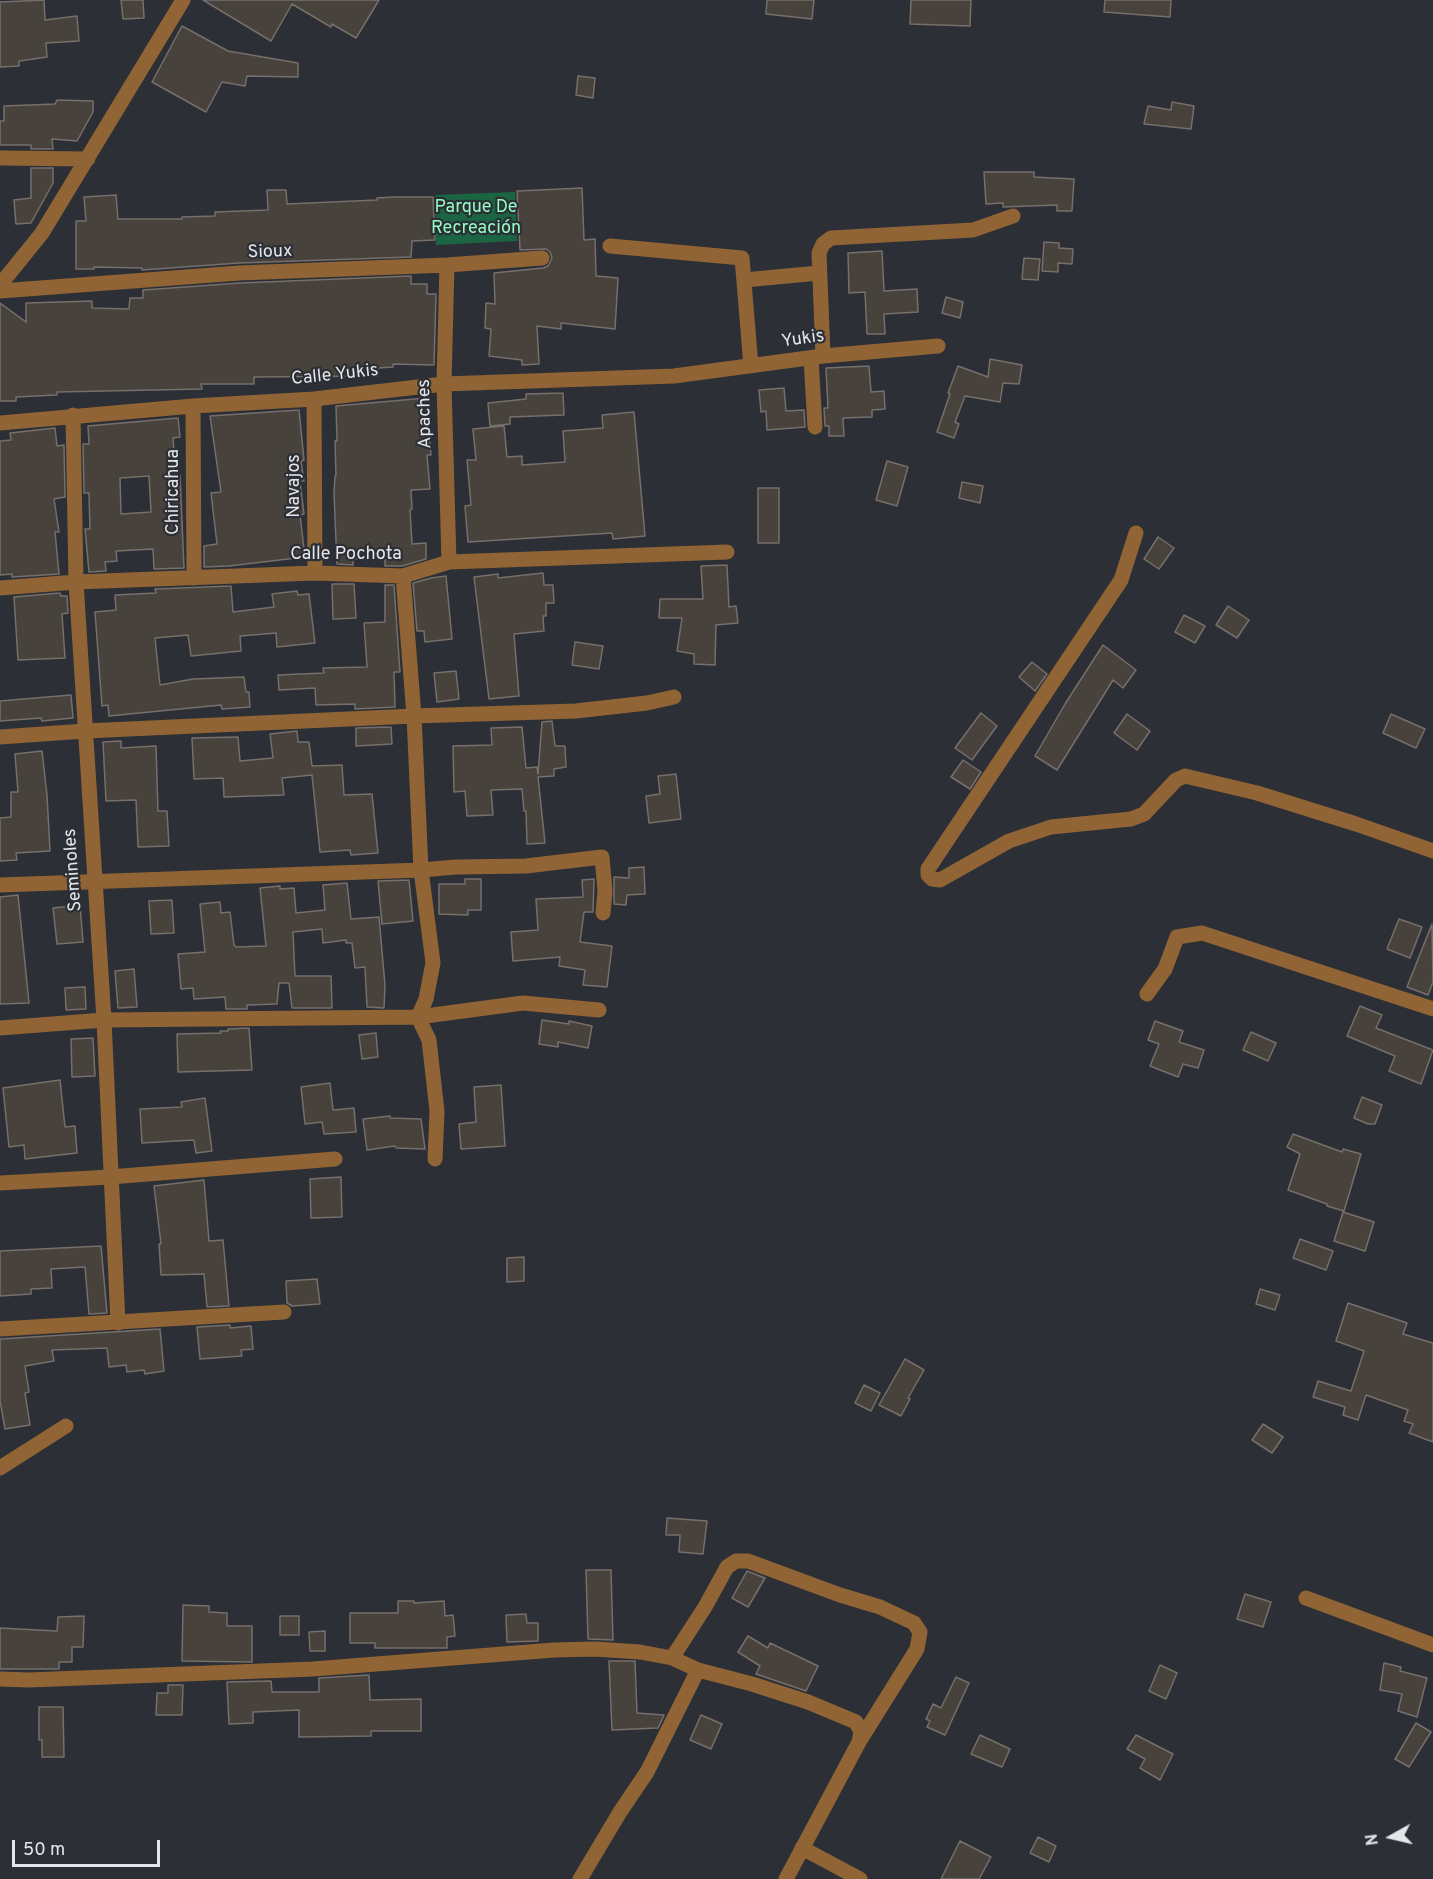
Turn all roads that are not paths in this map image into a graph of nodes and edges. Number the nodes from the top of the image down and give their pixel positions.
1 (183, 0) edge
2 (0, 158) edge
3 (88, 159) junction
4 (1013, 216) dead end
5 (610, 246) dead end
6 (542, 258) dead end
7 (447, 266) junction
8 (819, 273) junction
9 (744, 280) junction
10 (0, 285) edge
11 (0, 291) edge
12 (938, 346) dead end
13 (817, 357) junction
14 (751, 366) junction
15 (674, 376) joint
16 (444, 384) junction
17 (314, 399) junction
18 (193, 406) junction
19 (73, 416) junction
20 (0, 423) edge
21 (816, 427) dead end
22 (1136, 533) dead end
23 (727, 552) dead end
24 (449, 562) junction
25 (315, 573) junction
26 (403, 576) junction
27 (194, 578) junction
28 (76, 582) junction
29 (0, 588) edge
30 (674, 697) dead end
31 (414, 716) junction
32 (85, 731) junction
33 (0, 737) edge
34 (1433, 851) edge
35 (420, 870) junction
36 (95, 882) junction
37 (0, 885) edge
38 (603, 914) dead end
39 (1147, 994) dead end
40 (598, 1010) dead end
41 (1433, 1010) edge
42 (418, 1017) junction
43 (104, 1020) junction
44 (0, 1028) edge
45 (335, 1159) dead end
46 (435, 1159) dead end
47 (110, 1177) junction
48 (0, 1183) edge
49 (284, 1312) dead end
50 (118, 1323) junction
51 (0, 1329) edge
52 (66, 1426) dead end
53 (0, 1468) edge
54 (1306, 1598) dead end
55 (1433, 1646) edge
56 (672, 1658) junction
57 (698, 1670) junction
58 (0, 1679) edge
59 (859, 1742) junction
60 (802, 1848) junction
61 (580, 1879) edge
62 (786, 1879) edge
63 (860, 1879) edge

1 - 3 street
2 - 3 street
3 - 10 street
4 - 8 street
5 - 9 street
6 - 7 street, Sioux
7 - 11 street, Sioux
7 - 16 street, Apaches
8 - 9 street
8 - 13 street
9 - 14 street
12 - 13 street, Yukis
13 - 14 street, Yukis
13 - 21 street
14 - 15 street, Yukis
15 - 16 street, Calle Yukis
16 - 17 street, Calle Yukis
16 - 24 street, Apaches
17 - 18 street, Calle Yukis
17 - 25 street, Navajos
18 - 19 street, Calle Yukis
18 - 27 street, Chiricahua
19 - 20 street, Calle Yukis
19 - 28 street, Seminoles
22 - 34 street
23 - 24 street, Calle Pochota
24 - 26 street, Calle Pochota
25 - 26 street, Calle Pochota
25 - 27 street, Calle Pochota
26 - 31 street
27 - 28 street, Calle Pochota
28 - 29 street, Calle Pochota
28 - 32 street, Seminoles
30 - 31 street
31 - 32 street
31 - 35 street
32 - 33 street
32 - 36 street, Seminoles
35 - 36 street
35 - 38 street
35 - 42 street
36 - 37 street
36 - 43 street, Seminoles
39 - 41 street
40 - 42 street
42 - 43 street
42 - 46 street
43 - 44 street
43 - 47 street, Seminoles
45 - 47 street
47 - 48 street
47 - 50 street, Seminoles
49 - 50 street
50 - 51 street
52 - 53 street
54 - 55 street
56 - 57 street
56 - 58 street
56 - 59 street
57 - 59 street
57 - 61 street
59 - 60 street
60 - 62 street
60 - 63 street

